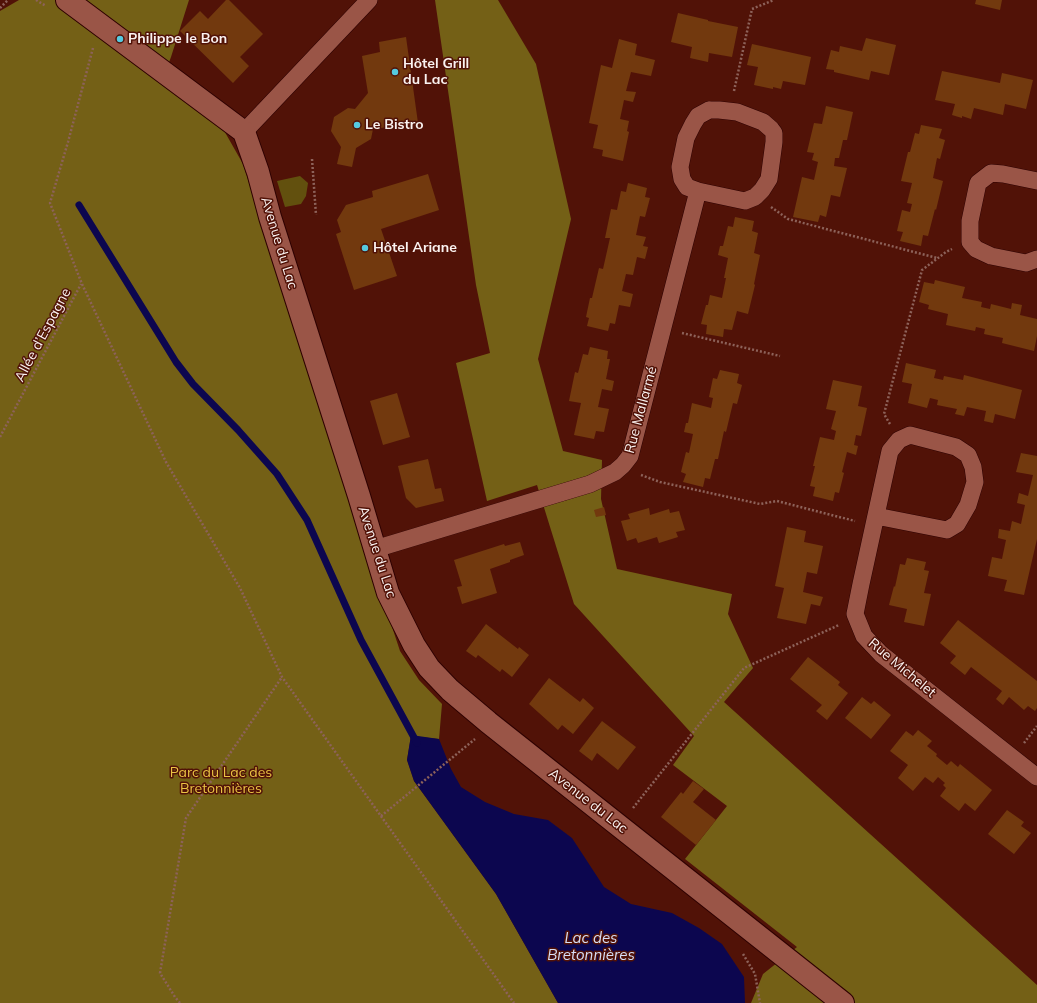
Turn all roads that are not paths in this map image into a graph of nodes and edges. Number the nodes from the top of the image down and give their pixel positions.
1 (369, 0) edge
2 (57, 4) edge
3 (244, 132) junction
4 (1037, 181) edge
5 (698, 191) junction
6 (1037, 259) edge
7 (875, 521) junction
8 (375, 549) junction
9 (1037, 777) edge
10 (843, 1003) edge

1 - 3 street
2 - 3 street
3 - 8 street, Avenue du Lac
4 - 6 street
5 - 5 street
5 - 8 street, Rue Mallarmé
7 - 7 street
7 - 9 street, Rue Michelet
8 - 10 street, Avenue du Lac

